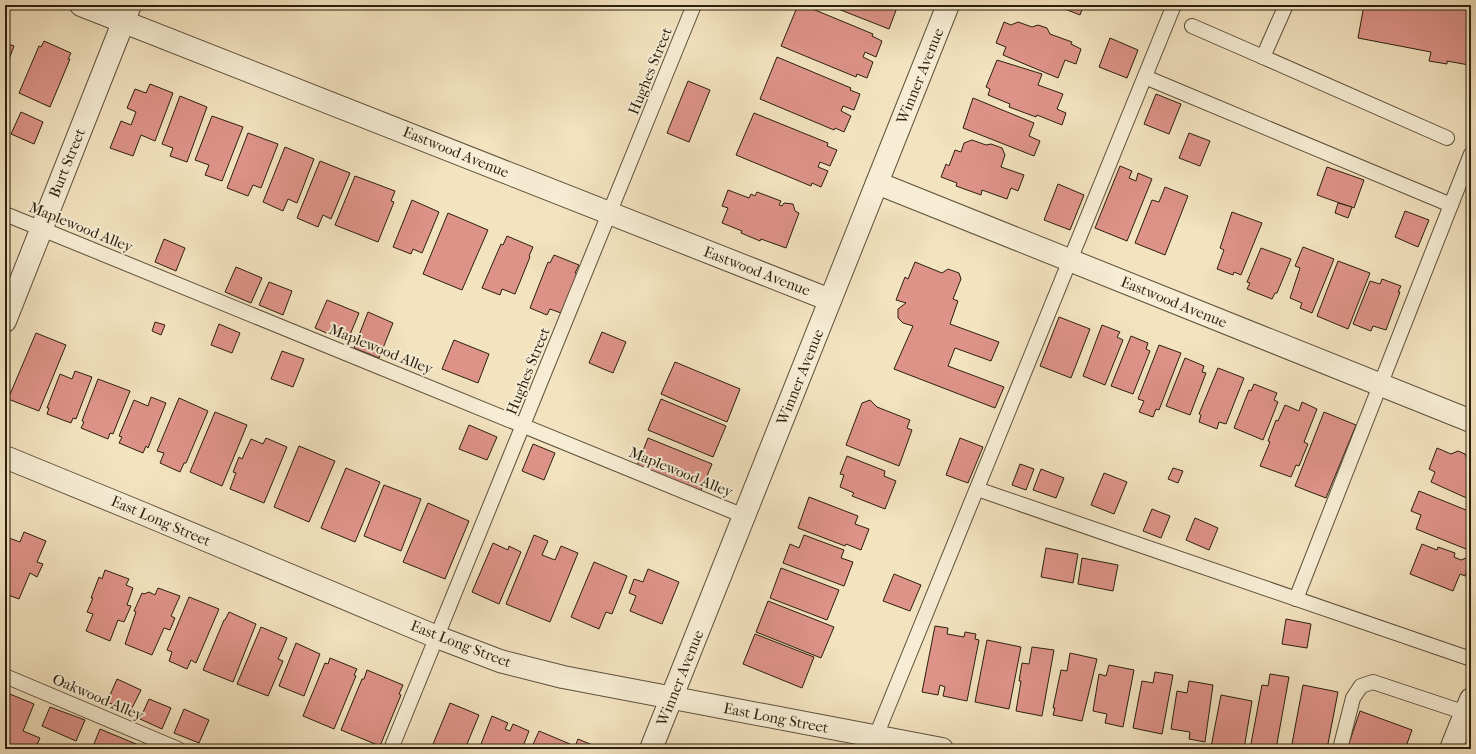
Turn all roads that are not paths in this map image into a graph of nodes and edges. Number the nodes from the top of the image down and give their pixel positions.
1 (81, 5) edge
2 (694, 5) edge
3 (948, 5) edge
4 (1174, 5) edge
5 (1286, 5) edge
6 (127, 13) edge
7 (1192, 26) dead end
8 (1263, 58) junction
9 (1145, 77) junction
10 (1447, 138) dead end
11 (1471, 154) edge
12 (877, 182) junction
13 (1451, 205) junction
14 (5, 214) edge
15 (610, 214) junction
16 (41, 229) junction
17 (1070, 260) junction
18 (830, 300) junction
19 (5, 321) edge
20 (1381, 385) junction
21 (1471, 421) edge
22 (524, 426) junction
23 (5, 457) edge
24 (977, 489) junction
25 (744, 516) junction
26 (1296, 599) junction
27 (437, 637) junction
28 (1471, 659) edge
29 (5, 676) edge
30 (672, 698) junction
31 (1468, 706) edge
32 (876, 736) junction
33 (178, 749) edge
34 (391, 749) edge
35 (651, 749) edge
36 (942, 749) edge
37 (1340, 749) edge
38 (1451, 749) edge

1 - 6 street, Eastwood Avenue
2 - 15 lane, Hughes Street
3 - 12 street, Winner Avenue
4 - 9 lane
5 - 8 lane
6 - 15 street, Eastwood Avenue
6 - 16 street, Burt Street
7 - 8 lane
8 - 10 lane
9 - 13 lane
9 - 17 lane
11 - 13 lane
12 - 17 street, Eastwood Avenue
12 - 18 street, Winner Avenue
13 - 20 lane
14 - 16 lane, Maplewood Alley
15 - 18 street, Eastwood Avenue
15 - 22 lane, Hughes Street
16 - 19 street, Burt Street
16 - 22 lane, Maplewood Alley
17 - 20 street, Eastwood Avenue
17 - 24 lane
18 - 25 street, Winner Avenue
20 - 21 street, Eastwood Avenue
20 - 26 lane
22 - 25 lane, Maplewood Alley
22 - 27 lane, Hughes Street
23 - 27 street, East Long Street
24 - 26 lane
24 - 32 lane
25 - 30 street, Winner Avenue
26 - 28 lane
27 - 30 street, East Long Street
27 - 34 lane, Hughes Street
29 - 33 lane, Oakwood Alley
30 - 32 street, East Long Street
30 - 35 street, Winner Avenue
31 - 37 lane
31 - 38 street
32 - 36 street, East Long Street

